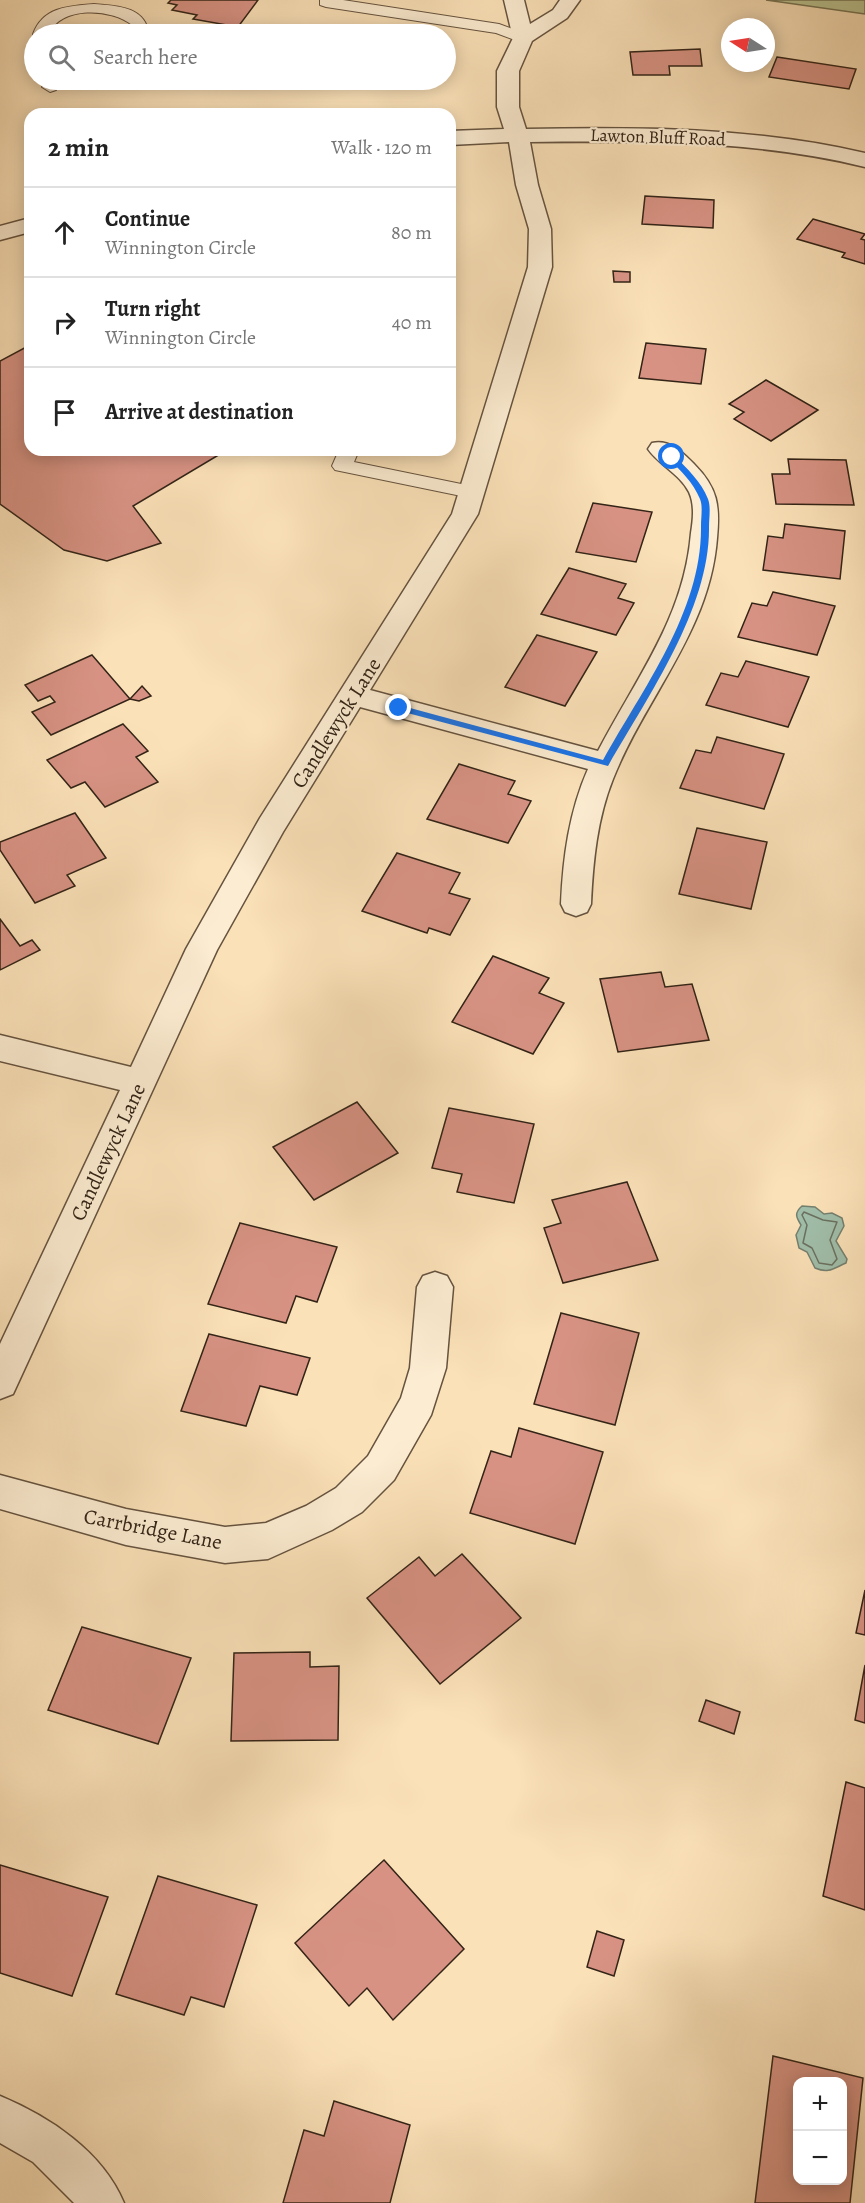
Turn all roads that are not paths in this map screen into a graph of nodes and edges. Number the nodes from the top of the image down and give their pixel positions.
1 (514, 0) edge
2 (570, 0) edge
3 (326, 2) dead end
4 (44, 24) edge
5 (142, 24) edge
6 (524, 38) junction
7 (516, 134) junction
8 (456, 138) edge
9 (865, 160) edge
10 (24, 227) edge
11 (0, 233) edge
12 (661, 449) dead end
13 (346, 456) edge
14 (471, 492) junction
15 (353, 695) junction
16 (605, 763) junction
17 (576, 904) dead end
18 (0, 1048) edge
19 (140, 1082) junction
20 (435, 1287) dead end
21 (0, 1383) edge
22 (0, 1492) edge
23 (0, 2118) edge
24 (101, 2203) edge

1 - 6 street
2 - 6 street
3 - 6 lane
4 - 5 lane
6 - 7 street, Candlewyck Lane
7 - 8 street, Lawton Bluff Road
7 - 9 street, Lawton Bluff Road
7 - 14 street, Candlewyck Lane
10 - 11 street
12 - 16 street
13 - 14 lane
14 - 15 street, Candlewyck Lane
15 - 16 street
15 - 19 street, Candlewyck Lane
16 - 17 street
18 - 19 street
19 - 21 street, Candlewyck Lane
20 - 22 street, Carrbridge Lane
23 - 24 street

